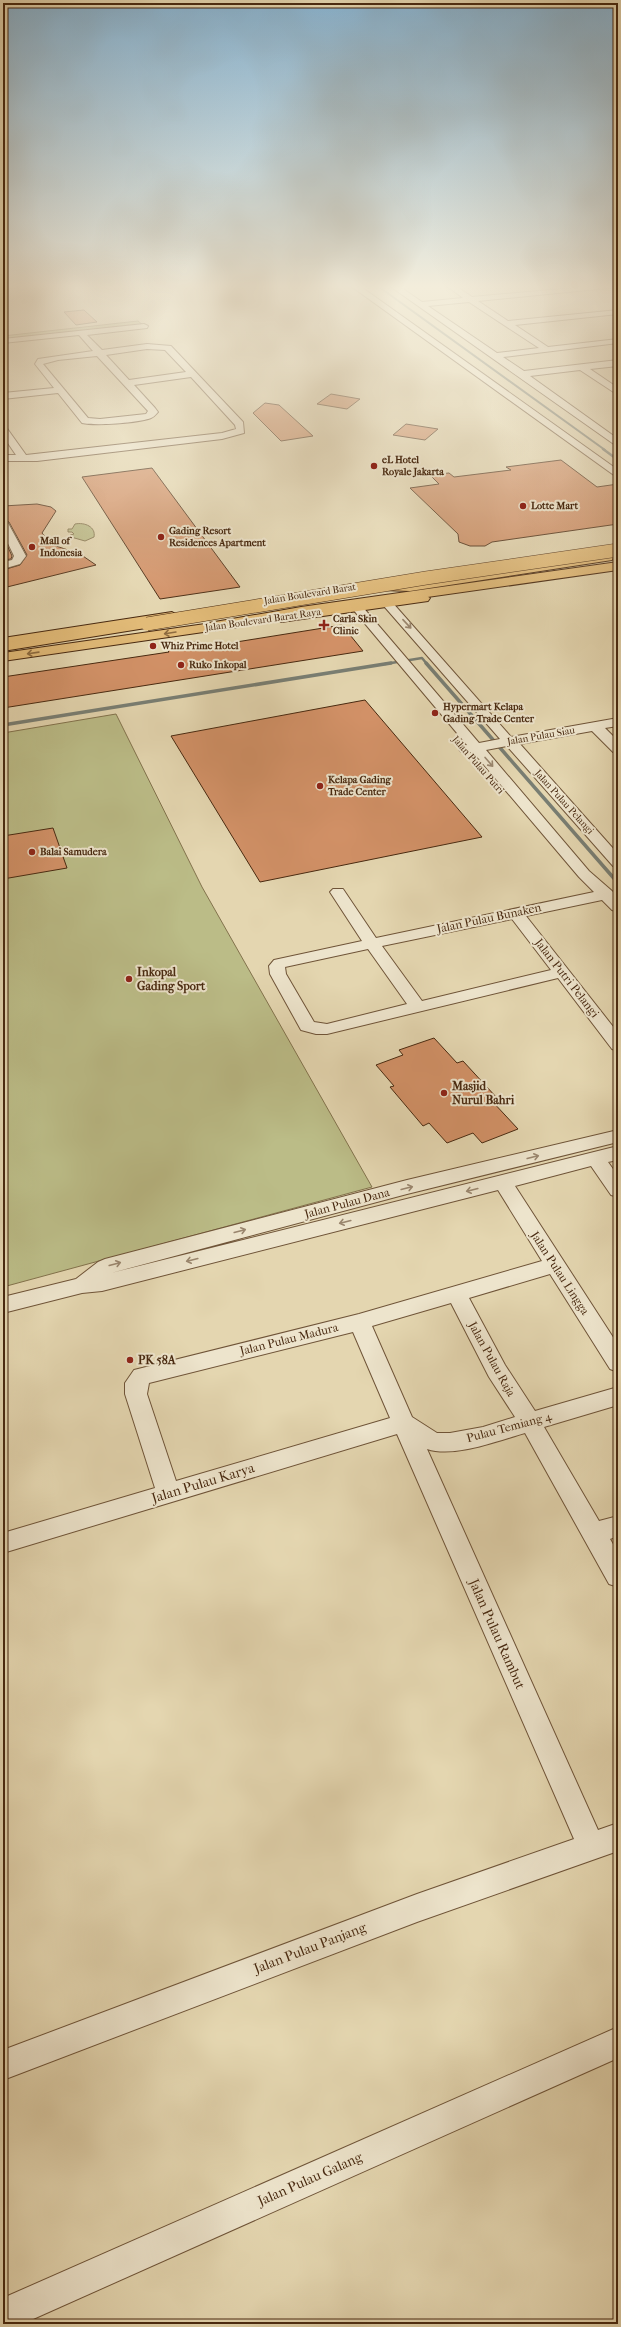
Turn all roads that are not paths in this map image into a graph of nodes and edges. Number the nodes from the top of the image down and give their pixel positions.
1 (35, 393) edge
2 (61, 393) edge
3 (136, 393) edge
4 (211, 393) edge
5 (519, 393) edge
6 (545, 393) edge
7 (3, 396) edge
8 (3, 429) edge
9 (607, 443) edge
10 (579, 446) junction
11 (3, 458) edge
12 (23, 458) junction
13 (618, 475) edge
14 (3, 523) edge
15 (8, 542) edge
16 (618, 550) edge
17 (618, 555) edge
18 (3, 566) edge
19 (618, 566) edge
20 (618, 570) edge
21 (387, 603) junction
22 (357, 608) junction
23 (209, 627) junction
24 (3, 642) edge
25 (3, 647) edge
26 (3, 657) edge
27 (618, 722) edge
28 (595, 726) junction
29 (507, 740) junction
30 (474, 748) junction
31 (618, 749) edge
32 (618, 866) edge
33 (588, 873) junction
34 (338, 892) dead end
35 (607, 894) junction
36 (618, 907) edge
37 (515, 912) junction
38 (372, 944) junction
39 (563, 972) junction
40 (417, 1008) junction
41 (618, 1045) edge
42 (618, 1136) edge
43 (618, 1153) edge
44 (597, 1160) junction
45 (503, 1183) junction
46 (618, 1190) edge
47 (554, 1265) junction
48 (82, 1285) junction
49 (457, 1295) junction
50 (3, 1305) edge
51 (359, 1322) junction
52 (618, 1363) edge
53 (618, 1396) edge
54 (530, 1422) junction
55 (403, 1423) junction
56 (168, 1493) junction
57 (618, 1526) edge
58 (595, 1533) junction
59 (3, 1543) edge
60 (618, 1576) edge
61 (618, 1837) edge
62 (591, 1846) junction
63 (618, 2042) edge
64 (3, 2065) edge
65 (3, 2315) edge

1 - 7 street
2 - 3 street
4 - 12 street
5 - 10 street
6 - 9 street
8 - 12 street
9 - 10 street
10 - 13 street
11 - 12 street
14 - 15 street
15 - 18 street
16 - 25 main road, bridge
17 - 24 main road, Jalan Boulevard Barat
19 - 23 main road
20 - 21 main road, Jalan Boulevard Barat Raya
21 - 22 main road, Jalan Boulevard Barat Raya
21 -> 29 street, Jalan Pulau Pelangi
22 - 23 main road, Jalan Boulevard Barat Raya
22 - 30 street, Jalan Pulau Putri
23 -> 26 main road, Jalan Boulevard Barat Raya
27 - 28 street, Jalan Pulau Siau
28 - 29 street, Jalan Pulau Siau
28 - 31 street
29 - 30 street, Jalan Pulau Siau
29 - 32 street, Jalan Pulau Pelangi
30 - 33 street, Jalan Pulau Putri
32 - 33 street
33 - 35 street, Jalan Pulau Putri
34 - 38 street
35 - 36 street, Jalan Pulau Putri
35 - 37 street, Jalan Pulau Bunaken
37 - 38 street, Jalan Pulau Bunaken
37 - 39 street, Jalan Putri Pelangi
38 - 40 street
38 - 40 street, Jalan Pulau Bunaken
39 - 40 street
39 - 41 street, Jalan Putri Pelangi
48 -> 42 street, Jalan Pulau Dana
43 - 44 street, Jalan Pulau Dana
44 - 45 street, Jalan Pulau Dana
44 - 46 street
45 - 47 street, Jalan Pulau Lingga
45 -> 48 street, Jalan Pulau Dana
47 - 49 street, Jalan Pulau Madura
47 - 52 street, Jalan Pulau Lingga
48 - 50 street, Jalan Pulau Dana
49 - 51 street, Jalan Pulau Madura
49 - 54 street, Jalan Pulau Raja
51 - 55 street, Jalan Pulau Rambut
51 - 56 street, Jalan Pulau Madura
53 - 54 street, Pulau Temiang 4
54 - 55 street, Pulau Temiang 4
54 - 58 street, Jalan Pulau Raja
55 - 56 street, Jalan Pulau Karya
55 - 62 street, Jalan Pulau Rambut
56 - 59 street, Jalan Pulau Karya
57 - 58 street
58 - 60 street, Jalan Pulau Raja
61 - 62 street, Jalan Pulau Panjang
62 - 64 street, Jalan Pulau Panjang
63 - 65 street, Jalan Pulau Galang

